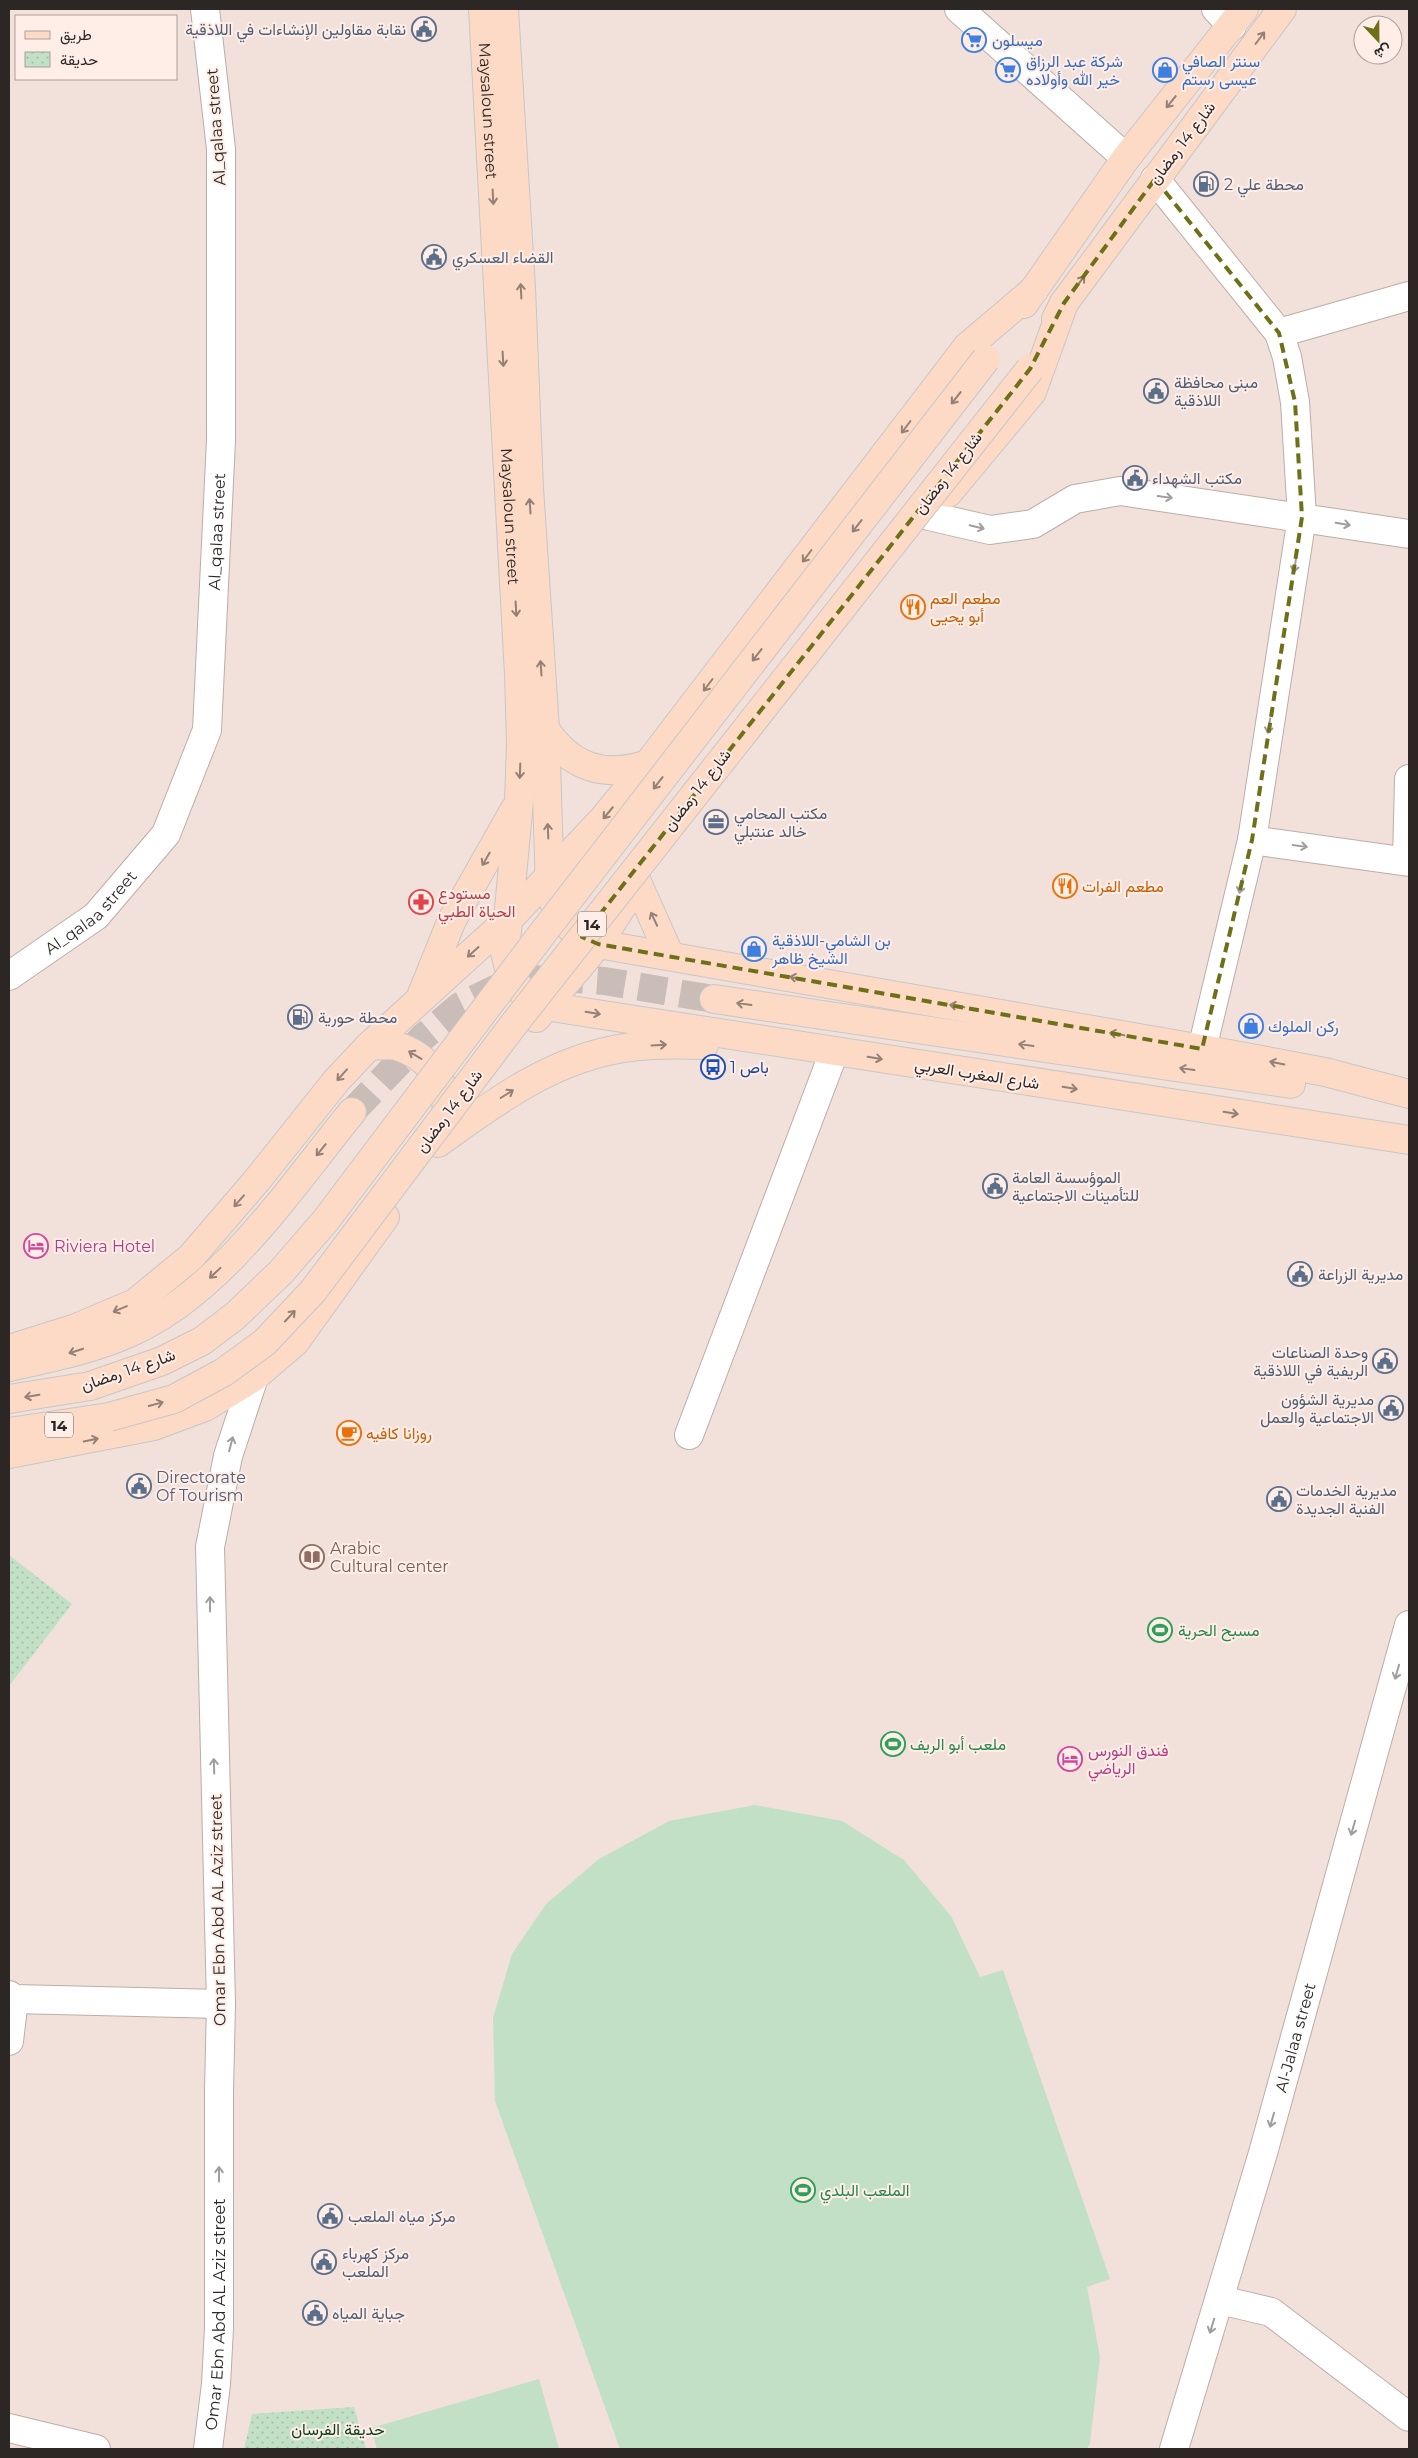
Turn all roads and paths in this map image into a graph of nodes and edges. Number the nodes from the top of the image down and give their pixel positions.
1 (205, 9) edge
2 (484, 9) edge
3 (504, 9) edge
4 (959, 9) edge
5 (1282, 9) edge
6 (1231, 15) edge
7 (1126, 158) junction
8 (1155, 179) junction
9 (1034, 290) junction
10 (1409, 296) edge
11 (1064, 303) junction
12 (1279, 332) junction
13 (929, 516) junction
14 (1302, 517) junction
15 (1409, 534) edge
16 (545, 729) junction
17 (648, 764) junction
18 (1409, 778) edge
19 (519, 801) junction
20 (1252, 840) junction
21 (1408, 862) edge
22 (550, 875) junction
23 (637, 882) junction
24 (509, 919) junction
25 (598, 944) junction
26 (670, 956) junction
27 (9, 976) edge
28 (422, 995) junction
29 (714, 999) tunnel mouth
30 (545, 1006) junction
31 (792, 1045) junction
32 (369, 1046) junction
33 (1202, 1049) junction
34 (834, 1052) junction
35 (1409, 1094) edge
36 (352, 1112) tunnel mouth
37 (1409, 1140) edge
38 (438, 1143) junction
39 (9, 1349) edge
40 (9, 1367) edge
41 (254, 1377) junction
42 (9, 1399) edge
43 (9, 1432) edge
44 (689, 1435) dead end
45 (9, 1454) edge
46 (1409, 1625) edge
47 (11, 1997) edge
48 (221, 2004) junction
49 (9, 2041) edge
50 (1220, 2300) junction
51 (1409, 2417) edge
52 (9, 2428) edge
53 (96, 2449) edge
54 (208, 2449) edge
55 (1174, 2449) edge

1 - 27 street, Al_qalaa street
2 -> 19 main road, Maysaloun street
16 -> 3 main road, Maysaloun street
4 - 7 street
8 -> 5 main road, شارع 14 رمضان
6 -> 7 main road, شارع 14 رمضان
7 - 9 main road, شارع 14 رمضان
11 -> 8 main road, شارع 14 رمضان
8 - 12 street
9 -> 17 main road
9 -> 42 main road, شارع 14 رمضان / 14, bridge
10 - 12 street
11 - 13 main road
43 -> 11 main road, شارع 14 رمضان / 14, bridge
12 - 14 street
13 -> 14 street
13 - 23 main road
14 -> 15 street
14 -> 20 street
16 - 17 main road
22 -> 16 main road, Maysaloun street
17 -> 22 main road
18 - 21 street
19 - 24 main road, Maysaloun street
19 -> 28 main road
20 -> 21 street
20 -> 33 street
22 - 24 main road
22 - 25 main road, Maysaloun street
23 - 25 main road
26 -> 23 main road
24 -> 28 main road
24 - 30 main road, Maysaloun street
25 - 26 main road
25 - 30 main road
33 -> 26 main road
28 - 32 main road
35 -> 29 main road
30 -> 31 main road, شارع المغرب العربي
30 - 38 main road
31 - 34 main road, شارع المغرب العربي
38 -> 31 main road
38 -> 32 main road
32 -> 39 main road
35 -> 33 main road
34 -> 37 main road, شارع المغرب العربي
34 - 44 street
36 -> 40 main road
38 - 41 main road
45 -> 41 main road
48 -> 41 street, Omar Ebn Abd AL Aziz street
46 -> 50 street, Al-Jalaa street
47 - 48 street
47 - 49 street
54 -> 48 street, Omar Ebn Abd AL Aziz street
50 - 51 street
50 -> 55 street, Al-Jalaa street
52 - 53 street

